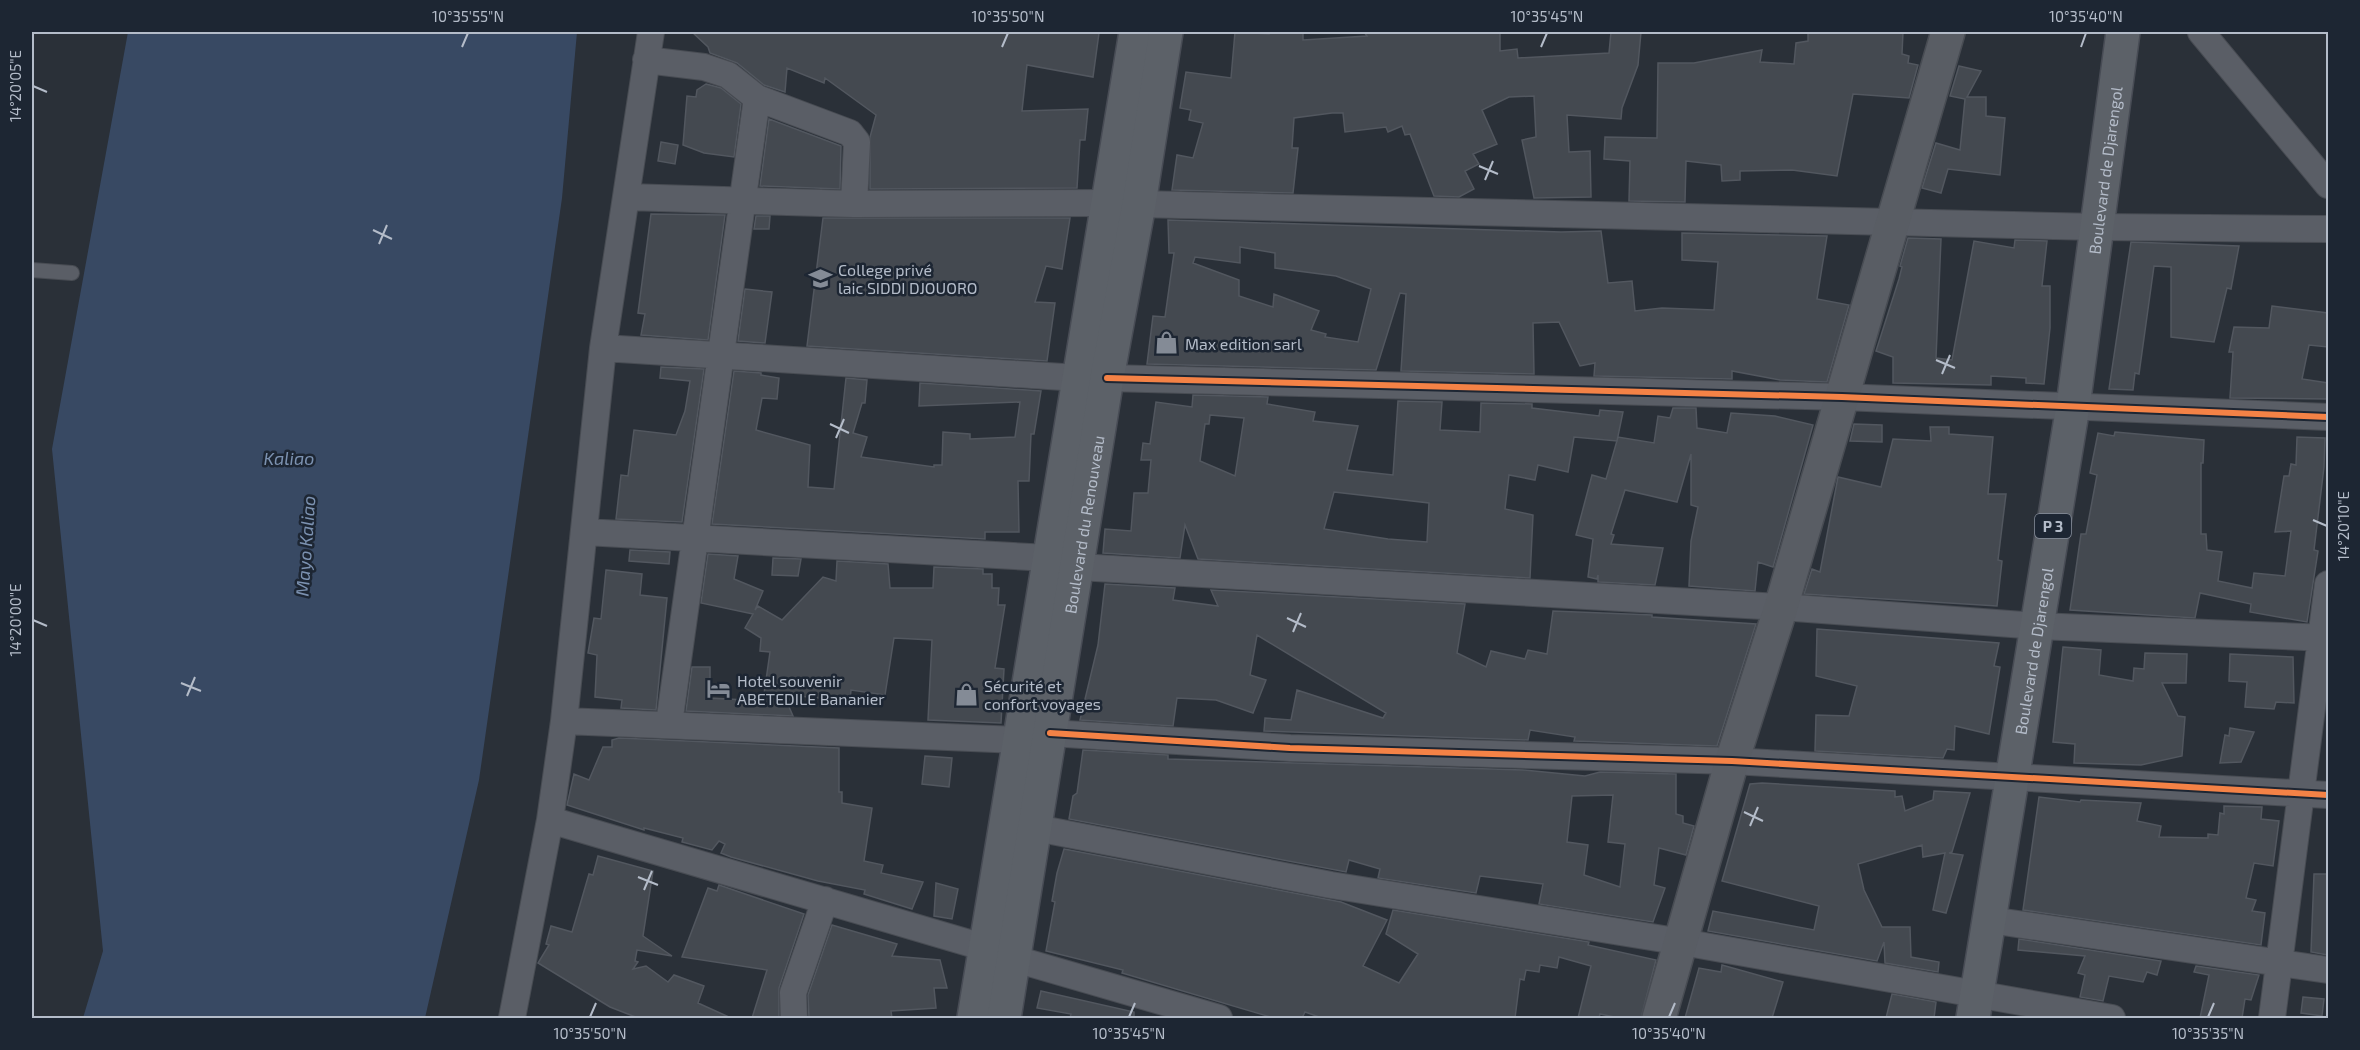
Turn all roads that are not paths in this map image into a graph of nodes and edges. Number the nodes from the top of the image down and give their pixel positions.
1 (651, 32) edge
2 (1136, 32) edge
3 (1166, 32) edge
4 (1948, 32) edge
5 (2123, 32) edge
6 (2201, 32) edge
7 (646, 60) junction
8 (757, 98) junction
9 (2328, 185) edge
10 (627, 197) junction
11 (743, 199) junction
12 (854, 204) junction
13 (1124, 204) junction
14 (1894, 222) junction
15 (2098, 227) junction
16 (2328, 229) edge
17 (32, 270) edge
18 (72, 273) dead end
19 (603, 348) junction
20 (719, 355) junction
21 (1093, 378) junction
22 (1842, 398) junction
23 (2073, 406) junction
24 (2328, 417) edge
25 (585, 532) junction
26 (694, 537) junction
27 (1064, 562) junction
28 (2328, 584) edge
29 (1781, 608) junction
30 (2037, 626) junction
31 (2325, 638) edge
32 (564, 721) junction
33 (669, 724) junction
34 (1034, 736) junction
35 (1732, 761) junction
36 (2013, 775) junction
37 (2302, 793) junction
38 (2328, 795) edge
39 (549, 820) junction
40 (1036, 828) junction
41 (825, 900) junction
42 (1990, 920) junction
43 (1682, 942) junction
44 (1000, 953) junction
45 (2280, 961) junction
46 (2328, 970) edge
47 (1975, 1006) edge
48 (512, 1018) edge
49 (794, 1018) edge
50 (974, 1018) edge
51 (1004, 1018) edge
52 (1220, 1018) edge
53 (1659, 1018) edge
54 (2112, 1018) edge
55 (2272, 1018) edge

1 - 7 street
2 - 13 main road, Boulevard du Renouveau
3 - 13 main road, Boulevard du Renouveau
4 - 14 main road
5 - 15 main road, Boulevard de Djarengol / P 3
6 - 9 street
7 - 8 street
7 - 10 street
8 - 11 street
8 - 12 street
10 - 11 street
10 - 19 street
11 - 12 street
11 - 20 street
12 - 13 street
13 - 14 street
13 - 21 main road, Boulevard du Renouveau
14 - 15 street
14 - 22 main road
15 - 16 street
15 - 23 main road, Boulevard de Djarengol / P 3
17 - 18 lane
19 - 20 street
19 - 25 street
20 - 21 street
20 - 26 street
21 - 22 street
21 - 27 main road, Boulevard du Renouveau
22 - 23 street
22 - 29 main road
23 - 24 street
23 - 30 main road, Boulevard de Djarengol / P 3
25 - 26 street
25 - 32 street
26 - 27 street
26 - 33 street
27 - 29 street
27 - 34 main road, Boulevard du Renouveau
28 - 31 street
29 - 30 street
29 - 35 main road
30 - 31 street
30 - 36 main road, Boulevard de Djarengol / P 3
31 - 37 street
32 - 33 street
32 - 39 street
33 - 34 street
34 - 35 street
34 - 40 main road, Boulevard du Renouveau
34 - 44 main road, Boulevard du Renouveau
35 - 36 street
35 - 43 main road
36 - 37 street
36 - 42 main road, Boulevard de Djarengol / P 3
37 - 38 street
37 - 45 street
39 - 41 street
39 - 48 street
40 - 43 street
40 - 44 main road, Boulevard du Renouveau
41 - 44 street
41 - 49 street
42 - 45 street
42 - 47 main road, Boulevard de Djarengol / P 3
43 - 47 street
43 - 53 main road
44 - 50 main road, Boulevard du Renouveau
44 - 51 main road, Boulevard du Renouveau
44 - 52 street
45 - 46 street
45 - 55 street
47 - 54 street

